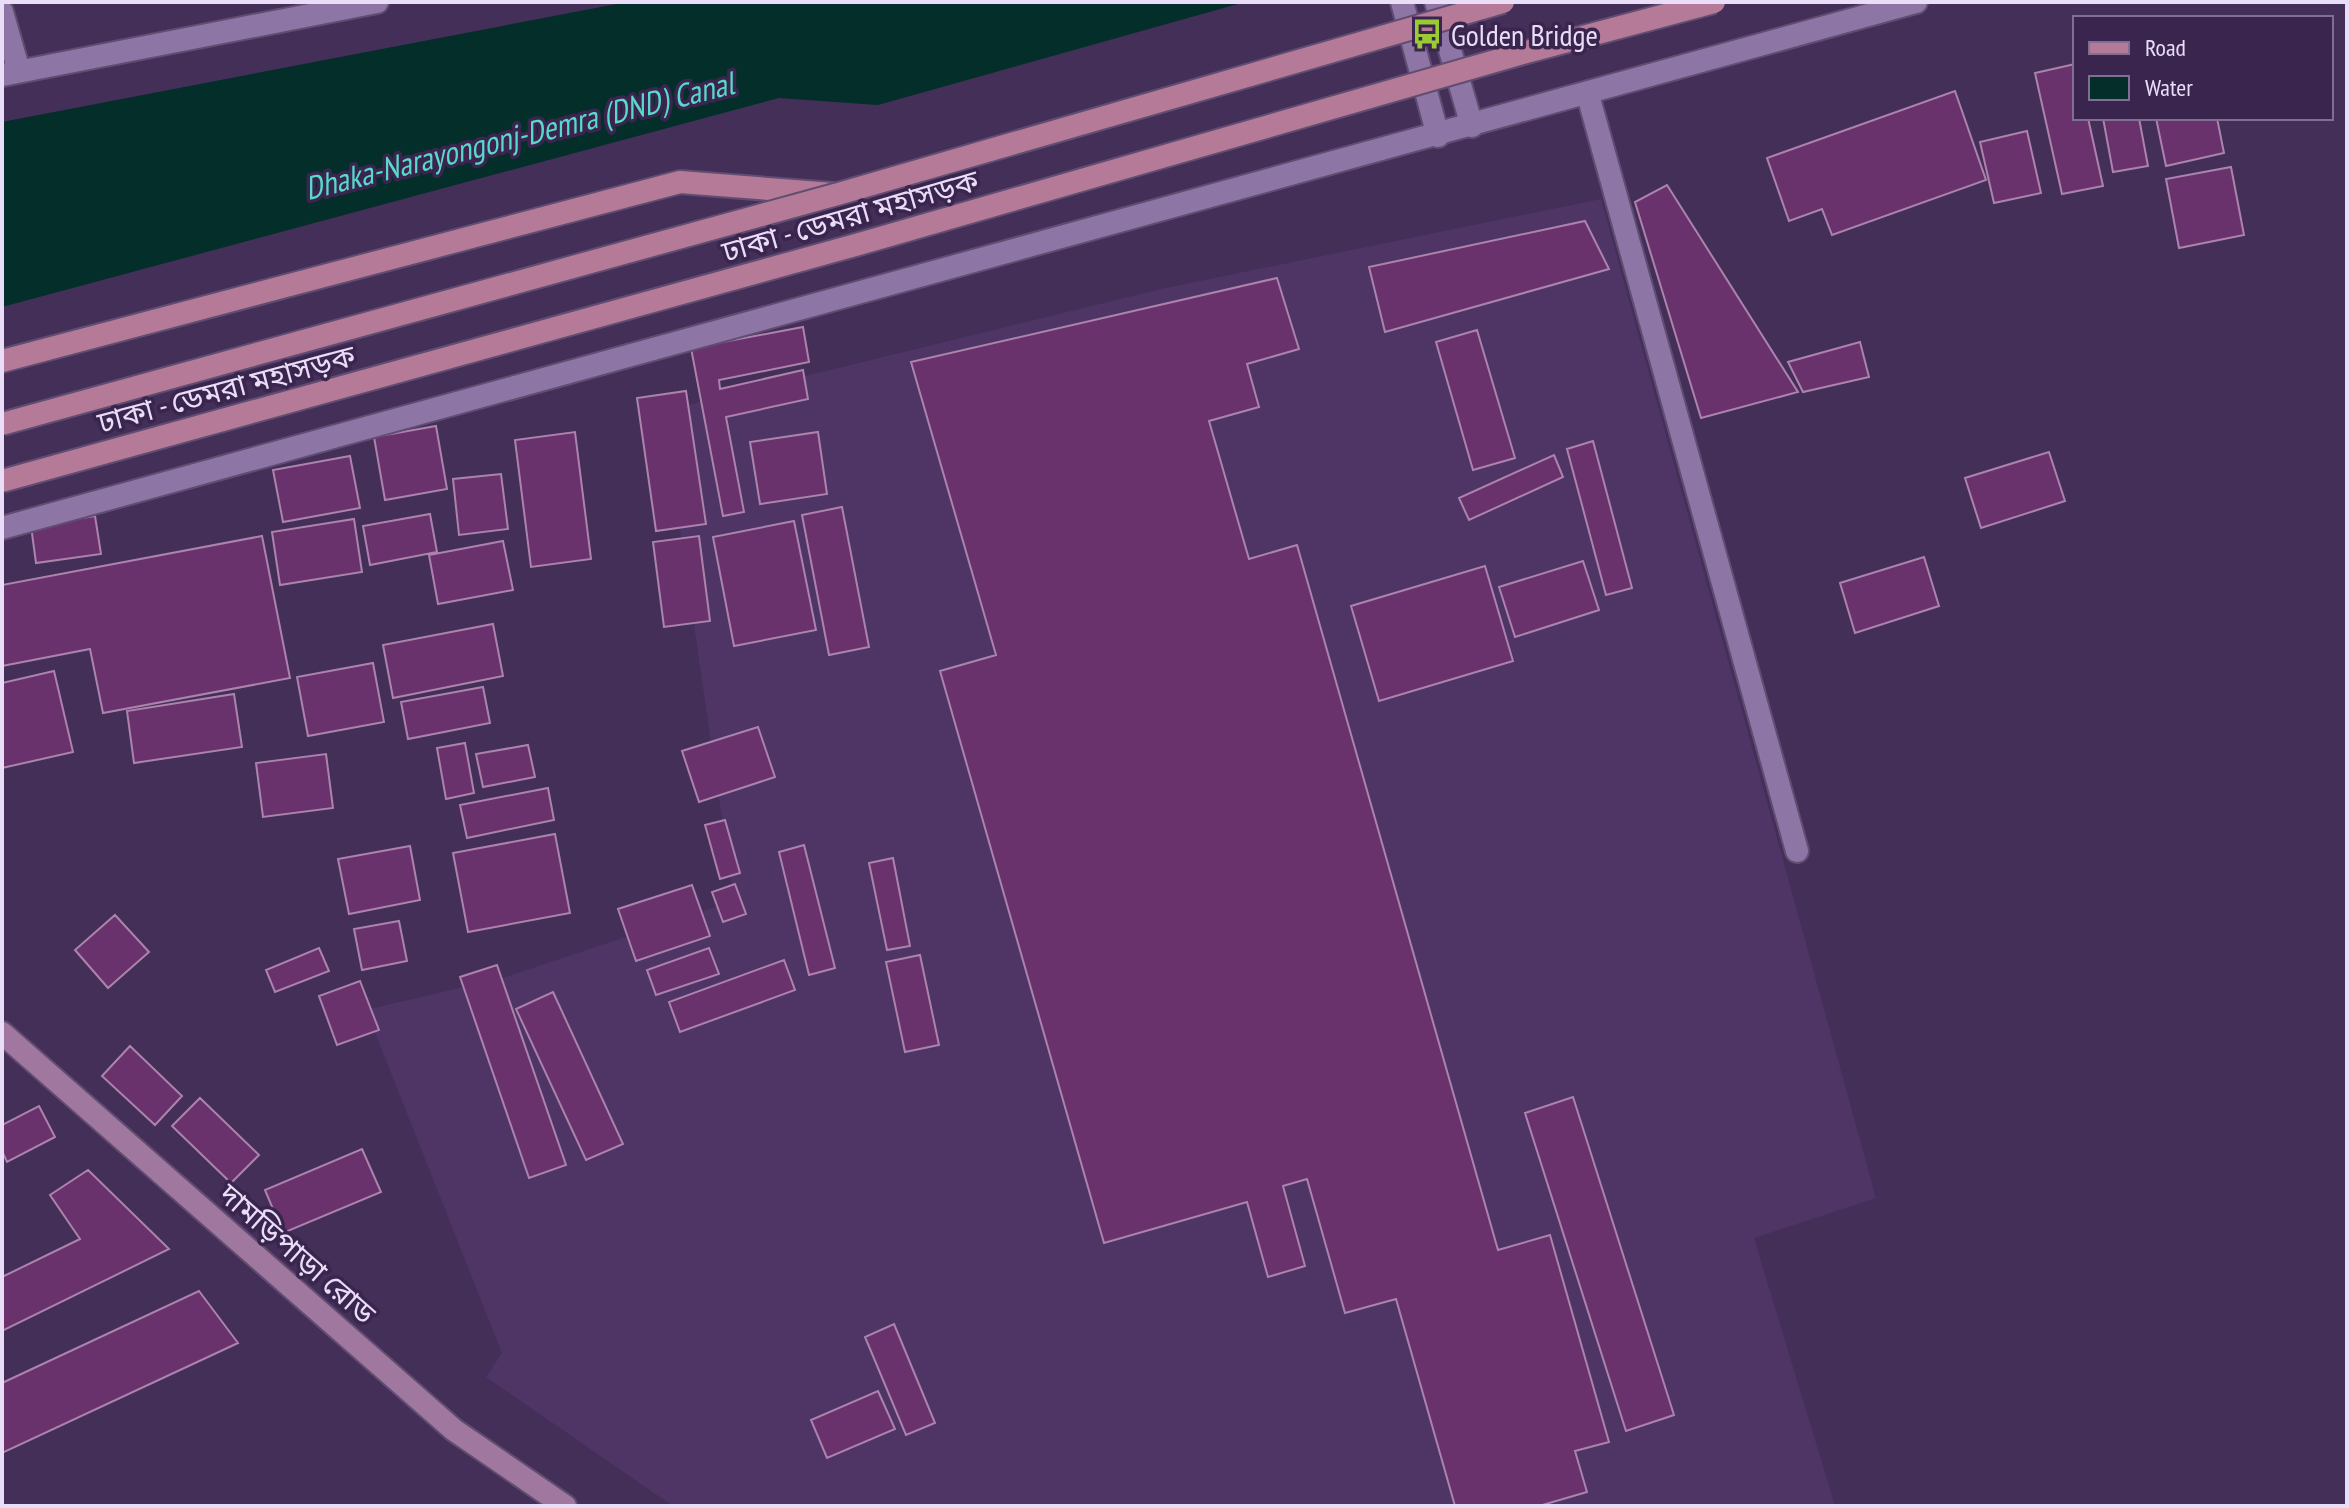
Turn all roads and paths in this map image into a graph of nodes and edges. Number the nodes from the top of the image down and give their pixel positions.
1 (377, 2) edge
2 (1402, 2) edge
3 (1436, 2) edge
4 (1503, 2) edge
5 (1714, 2) edge
6 (1916, 2) edge
7 (2, 12) edge
8 (11, 73) edge
9 (1588, 95) junction
10 (1472, 126) junction
11 (1438, 136) junction
12 (838, 194) junction
13 (2, 361) edge
14 (2, 424) edge
15 (2, 481) edge
16 (2, 528) edge
17 (1797, 851) dead end
18 (2, 1033) edge
19 (565, 1506) edge

1 - 8 street
2 - 11 street
3 - 10 street
4 - 12 main road, ঢাকা - ডেমরা মহাসড়ক, bridge
5 - 15 main road, ঢাকা - ডেমরা মহাসড়ক, bridge
6 - 9 street
7 - 8 street
9 - 10 street
9 - 17 street
10 - 11 street
11 - 16 street
12 - 13 main road
12 - 14 main road, ঢাকা - ডেমরা মহাসড়ক, bridge
18 - 19 main road, দামড়িপাড়া রোড

